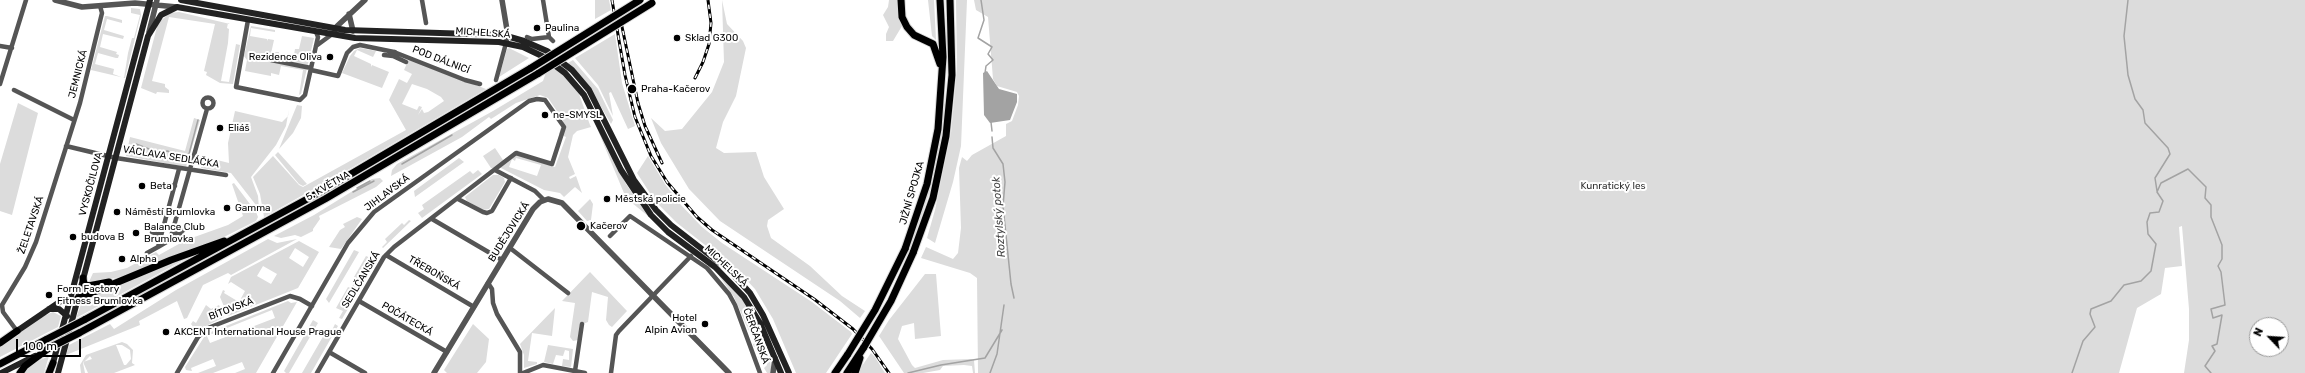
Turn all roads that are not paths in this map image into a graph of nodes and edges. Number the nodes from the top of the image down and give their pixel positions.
1 (26, 0) edge
2 (55, 0) edge
3 (80, 0) edge
4 (130, 0) edge
5 (180, 0) edge
6 (365, 0) edge
7 (422, 0) edge
8 (502, 0) edge
9 (543, 0) edge
10 (640, 0) edge
11 (901, 0) edge
12 (940, 0) edge
13 (950, 0) edge
14 (654, 1) edge
15 (153, 2) edge
16 (198, 2) edge
17 (114, 4) junction
18 (77, 6) junction
19 (100, 6) junction
20 (177, 7) junction
21 (350, 14) junction
22 (248, 20) junction
23 (426, 23) dead end
24 (324, 27) junction
25 (352, 31) junction
26 (329, 34) junction
27 (317, 35) junction
28 (148, 36) junction
29 (507, 36) junction
30 (527, 37) dead end
31 (549, 37) junction
32 (553, 41) dead end
33 (506, 43) junction
34 (0, 46) edge
35 (316, 46) junction
36 (12, 48) junction
37 (394, 54) junction
38 (384, 55) dead end
39 (270, 60) dead end
40 (406, 62) dead end
41 (311, 69) junction
42 (942, 74) junction
43 (496, 80) dead end
44 (0, 84) edge
45 (480, 84) dead end
46 (14, 90) dead end
47 (207, 109) dead end
48 (74, 120) junction
49 (562, 123) joint
50 (66, 146) junction
51 (109, 156) junction
52 (116, 158) junction
53 (179, 169) junction
54 (189, 170) junction
55 (495, 170) junction
56 (226, 175) dead end
57 (511, 178) junction
58 (167, 186) dead end
59 (174, 188) junction
60 (458, 199) junction
61 (170, 200) junction
62 (544, 200) junction
63 (181, 203) junction
64 (432, 219) junction
65 (152, 232) dead end
66 (183, 232) dead end
67 (248, 232) junction
68 (161, 234) junction
69 (610, 236) dead end
70 (171, 238) junction
71 (158, 248) junction
72 (510, 248) junction
73 (147, 253) dead end
74 (386, 255) junction
75 (691, 256) junction
76 (502, 260) junction
77 (136, 274) junction
78 (83, 278) junction
79 (488, 283) junction
80 (568, 293) dead end
81 (653, 295) junction
82 (74, 300) junction
83 (359, 301) junction
84 (1, 305) edge
85 (312, 306) junction
86 (474, 307) junction
87 (46, 311) junction
88 (66, 315) junction
89 (582, 324) dead end
90 (17, 331) junction
91 (67, 334) junction
92 (0, 343) edge
93 (45, 351) junction
94 (329, 352) junction
95 (447, 352) junction
96 (775, 356) junction
97 (53, 363) joint
98 (856, 363) junction
99 (0, 364) edge
100 (722, 366) junction
101 (575, 371) junction
102 (1, 373) edge
103 (20, 373) edge
104 (50, 373) edge
105 (58, 373) edge
106 (177, 373) edge
107 (273, 373) edge
108 (317, 373) edge
109 (365, 373) edge
110 (434, 373) edge
111 (520, 373) edge
112 (523, 373) edge
113 (585, 373) edge
114 (611, 373) edge
115 (720, 373) edge
116 (729, 373) edge
117 (760, 373) edge
118 (774, 373) edge
119 (782, 373) edge
120 (789, 373) edge
121 (835, 373) edge
122 (847, 373) edge
123 (855, 373) edge

1 - 36 street
2 - 18 street, MICHELSKÁ
3 - 18 street
4 - 17 street, MICHELSKÁ
5 - 16 main road, MICHELSKÁ
6 - 21 street
7 - 23 street
8 - 29 street
9 - 31 street
10 - 67 highway, 5. KVĚTNA, bridge
11 - 42 highway
12 - 42 highway, JIŽNÍ SPOJKA
13 - 98 highway, JIŽNÍ SPOJKA, bridge
14 - 93 highway, 5. KVĚTNA, bridge
15 - 17 street, MICHELSKÁ
15 - 20 street, MICHELSKÁ
15 - 28 street, VYSKOČILOVA
15 - 51 main road, VYSKOČILOVA
16 - 24 main road, MICHELSKÁ
17 - 19 street, MICHELSKÁ
18 - 19 street, MICHELSKÁ
19 - 48 street, JEMNICKÁ
20 - 22 main road, MICHELSKÁ
20 - 28 main road, VYSKOČILOVA
21 - 25 street
21 - 26 street
22 - 27 main road, MICHELSKÁ
22 - 41 street
24 - 26 main road, MICHELSKÁ
24 - 26 street
25 - 26 main road, MICHELSKÁ
25 - 29 main road, MICHELSKÁ
26 - 27 main road, MICHELSKÁ
26 - 33 main road, MICHELSKÁ
26 - 35 street
27 - 35 street
28 - 52 main road, VYSKOČILOVA
29 - 33 street
29 - 120 main road, MICHELSKÁ
30 - 31 street
31 - 32 street
33 - 43 street
33 - 96 main road, MICHELSKÁ
34 - 36 street
35 - 41 street
36 - 44 street
37 - 38 street
37 - 40 street, POD DÁLNICÍ
37 - 41 street, POD DÁLNICÍ
37 - 45 street, POD DÁLNICÍ
39 - 41 street
42 - 121 highway, JIŽNÍ SPOJKA, bridge
46 - 48 street
47 - 54 street
48 - 50 street, JEMNICKÁ
49 - 55 street, SEDLČANSKÁ
49 - 85 street, JIHLAVSKÁ
50 - 51 street, VÁCLAVA SEDLÁČKA
50 - 84 street, ŽELETAVSKÁ
51 - 52 street, VÁCLAVA SEDLÁČKA
51 - 82 main road, VYSKOČILOVA
52 - 53 street, VÁCLAVA SEDLÁČKA
52 - 78 main road, VYSKOČILOVA
53 - 54 street, VÁCLAVA SEDLÁČKA
53 - 59 street
54 - 56 street, VÁCLAVA SEDLÁČKA
54 - 63 street
55 - 57 street
55 - 60 street, SEDLČANSKÁ
57 - 60 street
57 - 62 street
58 - 59 street
59 - 61 street
60 - 64 street, SEDLČANSKÁ
61 - 63 street
61 - 68 street
62 - 72 street, BUDĚJOVICKÁ
62 - 81 street, BUDĚJOVICKÁ
63 - 70 street
64 - 74 street, SEDLČANSKÁ
64 - 76 street
65 - 68 street
66 - 70 street
67 - 77 highway
67 - 99 highway, 5. KVĚTNA, bridge
68 - 71 street
69 - 75 street, ČERČANSKÁ
70 - 71 street
71 - 73 street
72 - 76 street, BUDĚJOVICKÁ
72 - 80 street
74 - 83 street, SEDLČANSKÁ
74 - 86 street, TŘEBOŇSKÁ
75 - 81 street
75 - 117 street, ČERČANSKÁ
76 - 79 street, BUDĚJOVICKÁ
77 - 78 highway
77 - 82 highway
78 - 82 main road, VYSKOČILOVA
79 - 86 street, BUDĚJOVICKÁ
79 - 111 street
81 - 100 street, BUDĚJOVICKÁ
81 - 114 street
82 - 87 main road
82 - 88 main road, VYSKOČILOVA
82 - 91 main road, VYSKOČILOVA
83 - 94 street, SEDLČANSKÁ
83 - 95 street, POČÁTECKÁ
84 - 90 street
85 - 106 street, BÍTOVSKÁ
85 - 107 street, JIHLAVSKÁ
86 - 95 street, BUDĚJOVICKÁ
87 - 88 main road
87 - 90 main road
88 - 91 main road
88 - 97 main road, VYSKOČILOVA
89 - 101 street
90 - 92 highway
91 - 105 main road, VYSKOČILOVA
93 - 102 main road, 5. KVĚTNA
93 - 103 highway
94 - 108 street, SEDLČANSKÁ
94 - 109 street
95 - 110 street, BUDĚJOVICKÁ
96 - 118 street
96 - 119 main road, MICHELSKÁ
97 - 104 highway
98 - 122 highway
98 - 123 highway
100 - 115 street
100 - 116 street, BUDĚJOVICKÁ
101 - 112 street
101 - 113 street

